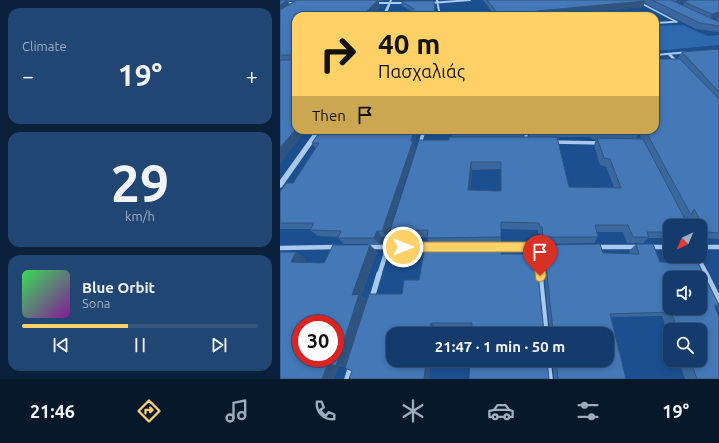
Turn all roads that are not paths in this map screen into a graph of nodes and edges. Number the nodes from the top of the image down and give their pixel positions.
1 (470, 0) edge
2 (635, 0) edge
3 (390, 1) edge
4 (437, 1) edge
5 (280, 3) edge
6 (373, 3) edge
7 (409, 3) edge
8 (429, 3) edge
9 (293, 7) edge
10 (386, 12) edge
11 (439, 12) edge
12 (658, 12) edge
13 (659, 13) edge
14 (672, 22) joint
15 (659, 23) edge
16 (698, 51) edge
17 (669, 54) junction
18 (659, 55) edge
19 (680, 65) edge
20 (316, 134) edge
21 (423, 134) edge
22 (526, 134) edge
23 (526, 141) junction
24 (420, 142) junction
25 (428, 142) edge
26 (519, 142) edge
27 (534, 142) edge
28 (549, 142) edge
29 (602, 143) edge
30 (418, 150) edge
31 (280, 185) edge
32 (395, 225) edge
33 (365, 247) edge
34 (388, 247) junction
35 (435, 247) edge
36 (490, 247) edge
37 (537, 247) junction
38 (553, 247) edge
39 (592, 247) edge
40 (663, 247) edge
41 (707, 247) edge
42 (719, 247) edge
43 (280, 248) edge
44 (342, 248) edge
45 (700, 263) edge
46 (719, 300) edge
47 (370, 306) edge
48 (545, 327) edge
49 (354, 357) edge
50 (549, 367) edge
51 (347, 379) edge
52 (550, 379) edge

1 - 4 street
2 - 12 street
3 - 6 street
3 - 7 street
3 - 10 street
4 - 8 street
4 - 11 street
5 - 9 street
13 - 14 street
14 - 15 street
16 - 17 street
17 - 18 street
17 - 19 street
20 - 31 street
21 - 24 street
22 - 23 street
23 - 26 street
23 - 27 street
24 - 25 street
24 - 30 street
28 - 29 street
32 - 34 street
33 - 34 street
34 - 35 street
34 - 47 street
36 - 37 street
37 - 38 street
37 - 48 street
39 - 40 street
41 - 42 street
43 - 44 street
45 - 46 street
49 - 51 street
50 - 52 street

